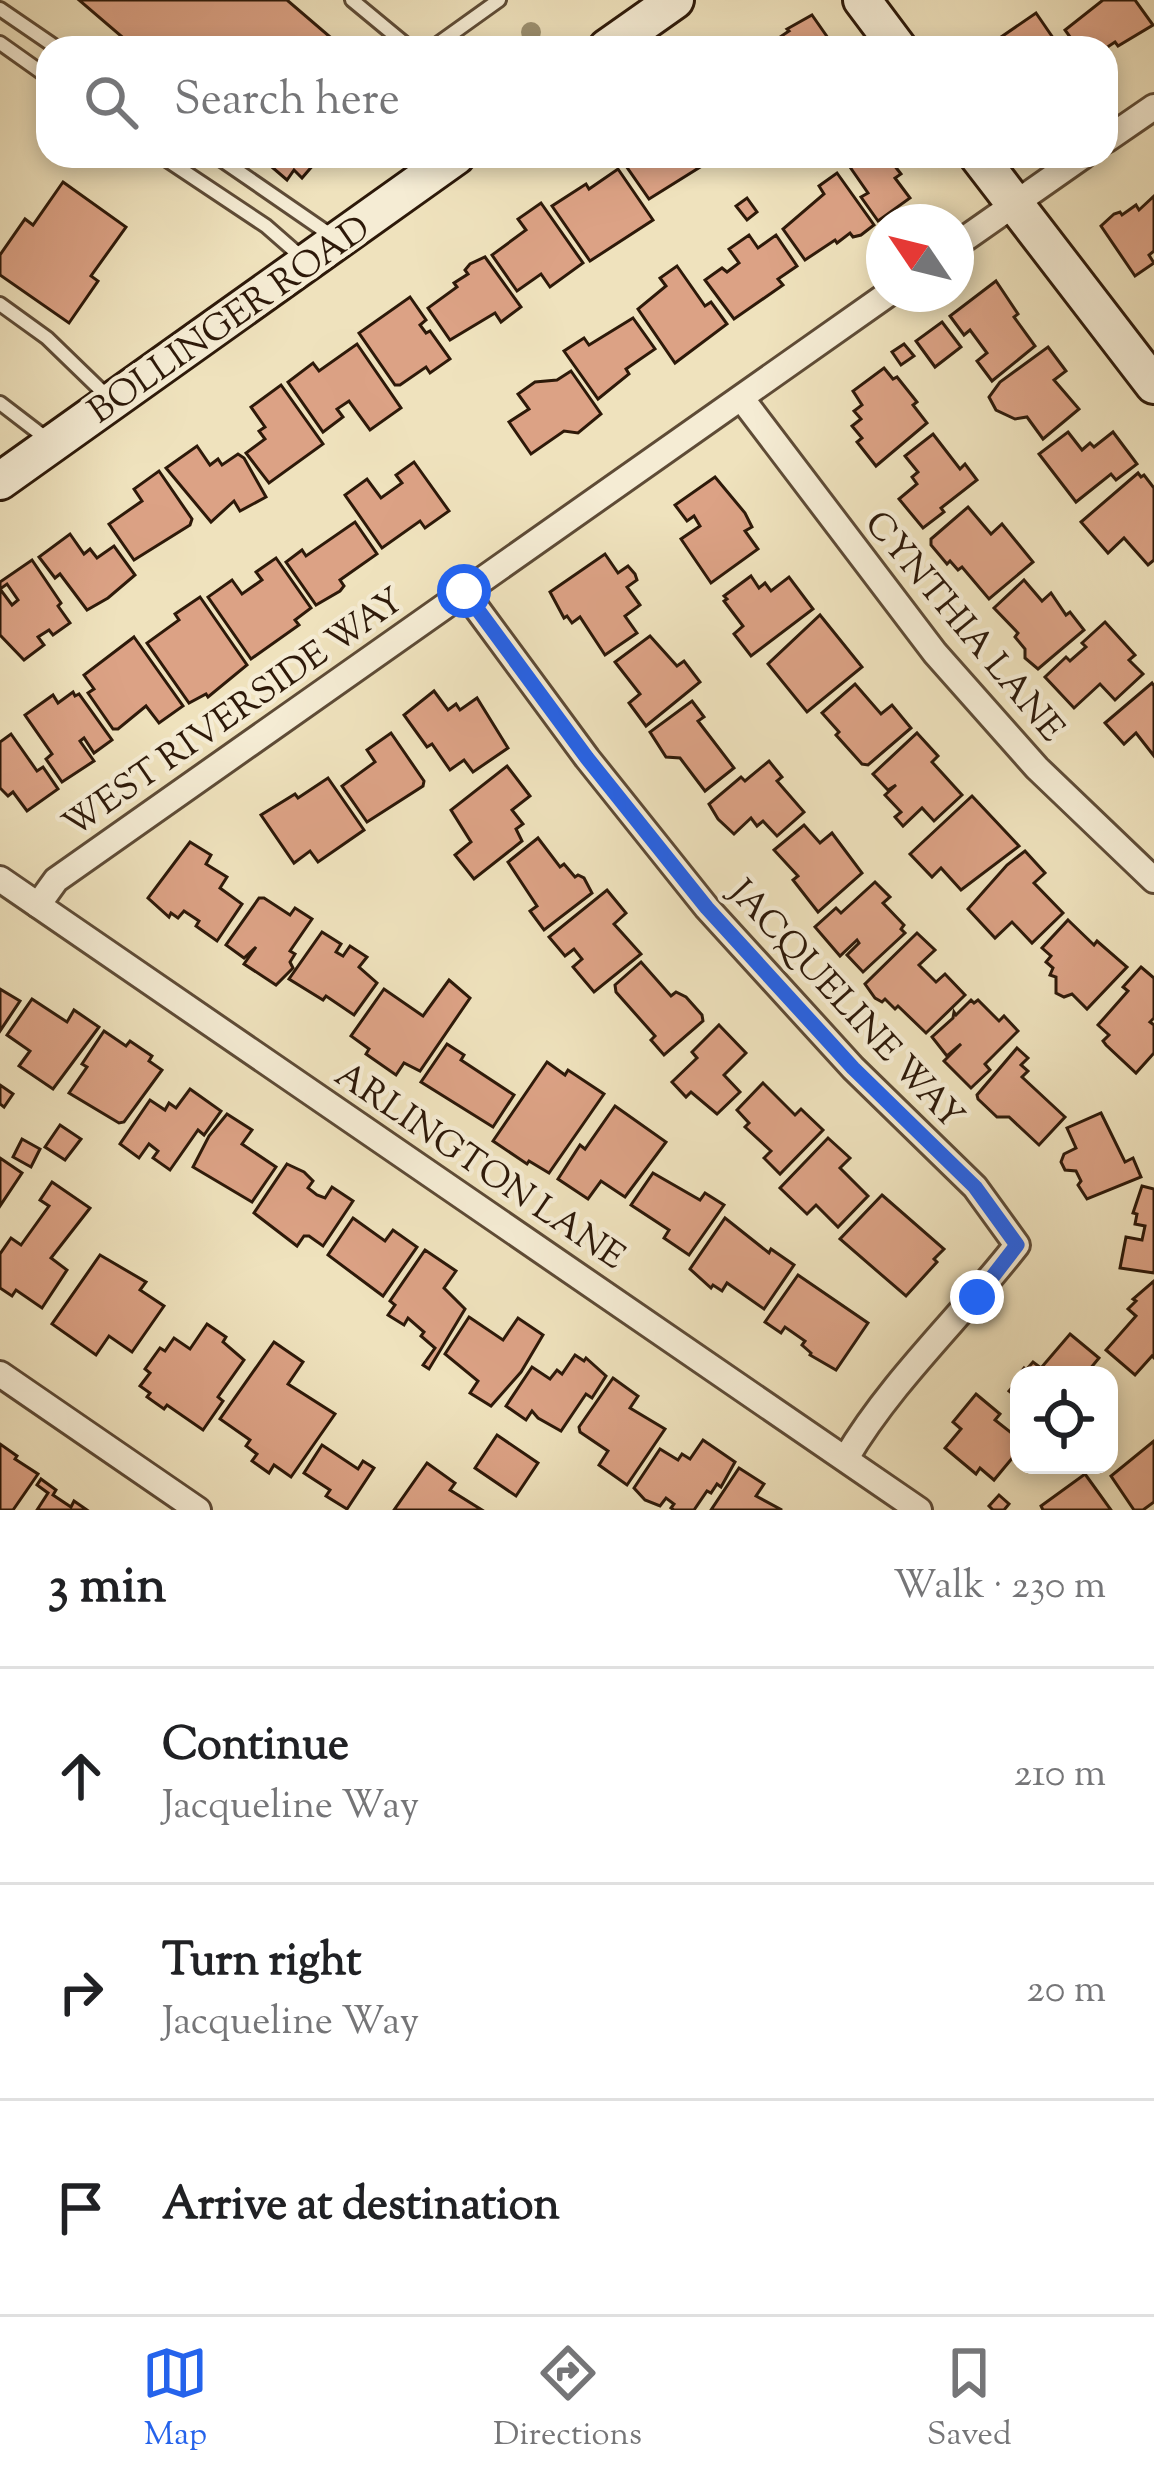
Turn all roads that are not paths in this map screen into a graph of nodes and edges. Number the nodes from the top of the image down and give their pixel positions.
1 (352, 0) edge
2 (499, 0) edge
3 (675, 0) edge
4 (862, 0) edge
5 (0, 9) edge
6 (39, 36) edge
7 (396, 36) edge
8 (449, 36) edge
9 (625, 36) edge
10 (889, 36) edge
11 (0, 43) edge
12 (36, 68) edge
13 (1154, 107) edge
14 (1118, 132) edge
15 (179, 168) edge
16 (233, 168) edge
17 (439, 168) edge
18 (987, 168) edge
19 (1066, 168) edge
20 (1014, 204) junction
21 (974, 232) edge
22 (338, 240) junction
23 (307, 261) junction
24 (0, 304) edge
25 (866, 310) edge
26 (1154, 385) edge
27 (742, 399) junction
28 (112, 400) junction
29 (0, 403) edge
30 (52, 443) junction
31 (0, 481) edge
32 (464, 591) junction
33 (0, 879) edge
34 (1154, 880) edge
35 (38, 905) junction
36 (0, 1374) edge
37 (846, 1458) junction
38 (197, 1510) edge
39 (919, 1510) edge

1 - 7 lane
2 - 8 lane
3 - 9 main road
4 - 10 main road
5 - 6 lane
11 - 12 lane
13 - 14 street
15 - 23 lane
16 - 22 lane
17 - 22 main road, BOLLINGER ROAD
18 - 20 main road
19 - 20 street
20 - 21 street
20 - 26 main road
22 - 23 main road, BOLLINGER ROAD
23 - 28 main road, BOLLINGER ROAD
24 - 28 lane
25 - 27 street, WEST RIVERSIDE WAY
27 - 32 street, WEST RIVERSIDE WAY
27 - 34 street, CYNTHIA LANE
28 - 30 main road, BOLLINGER ROAD
29 - 30 lane
30 - 31 main road, BOLLINGER ROAD
32 - 35 street, WEST RIVERSIDE WAY
32 - 37 street, JACQUELINE WAY
33 - 35 street, ARLINGTON LANE
35 - 37 street, ARLINGTON LANE
36 - 38 street
37 - 39 street, ARLINGTON LANE

